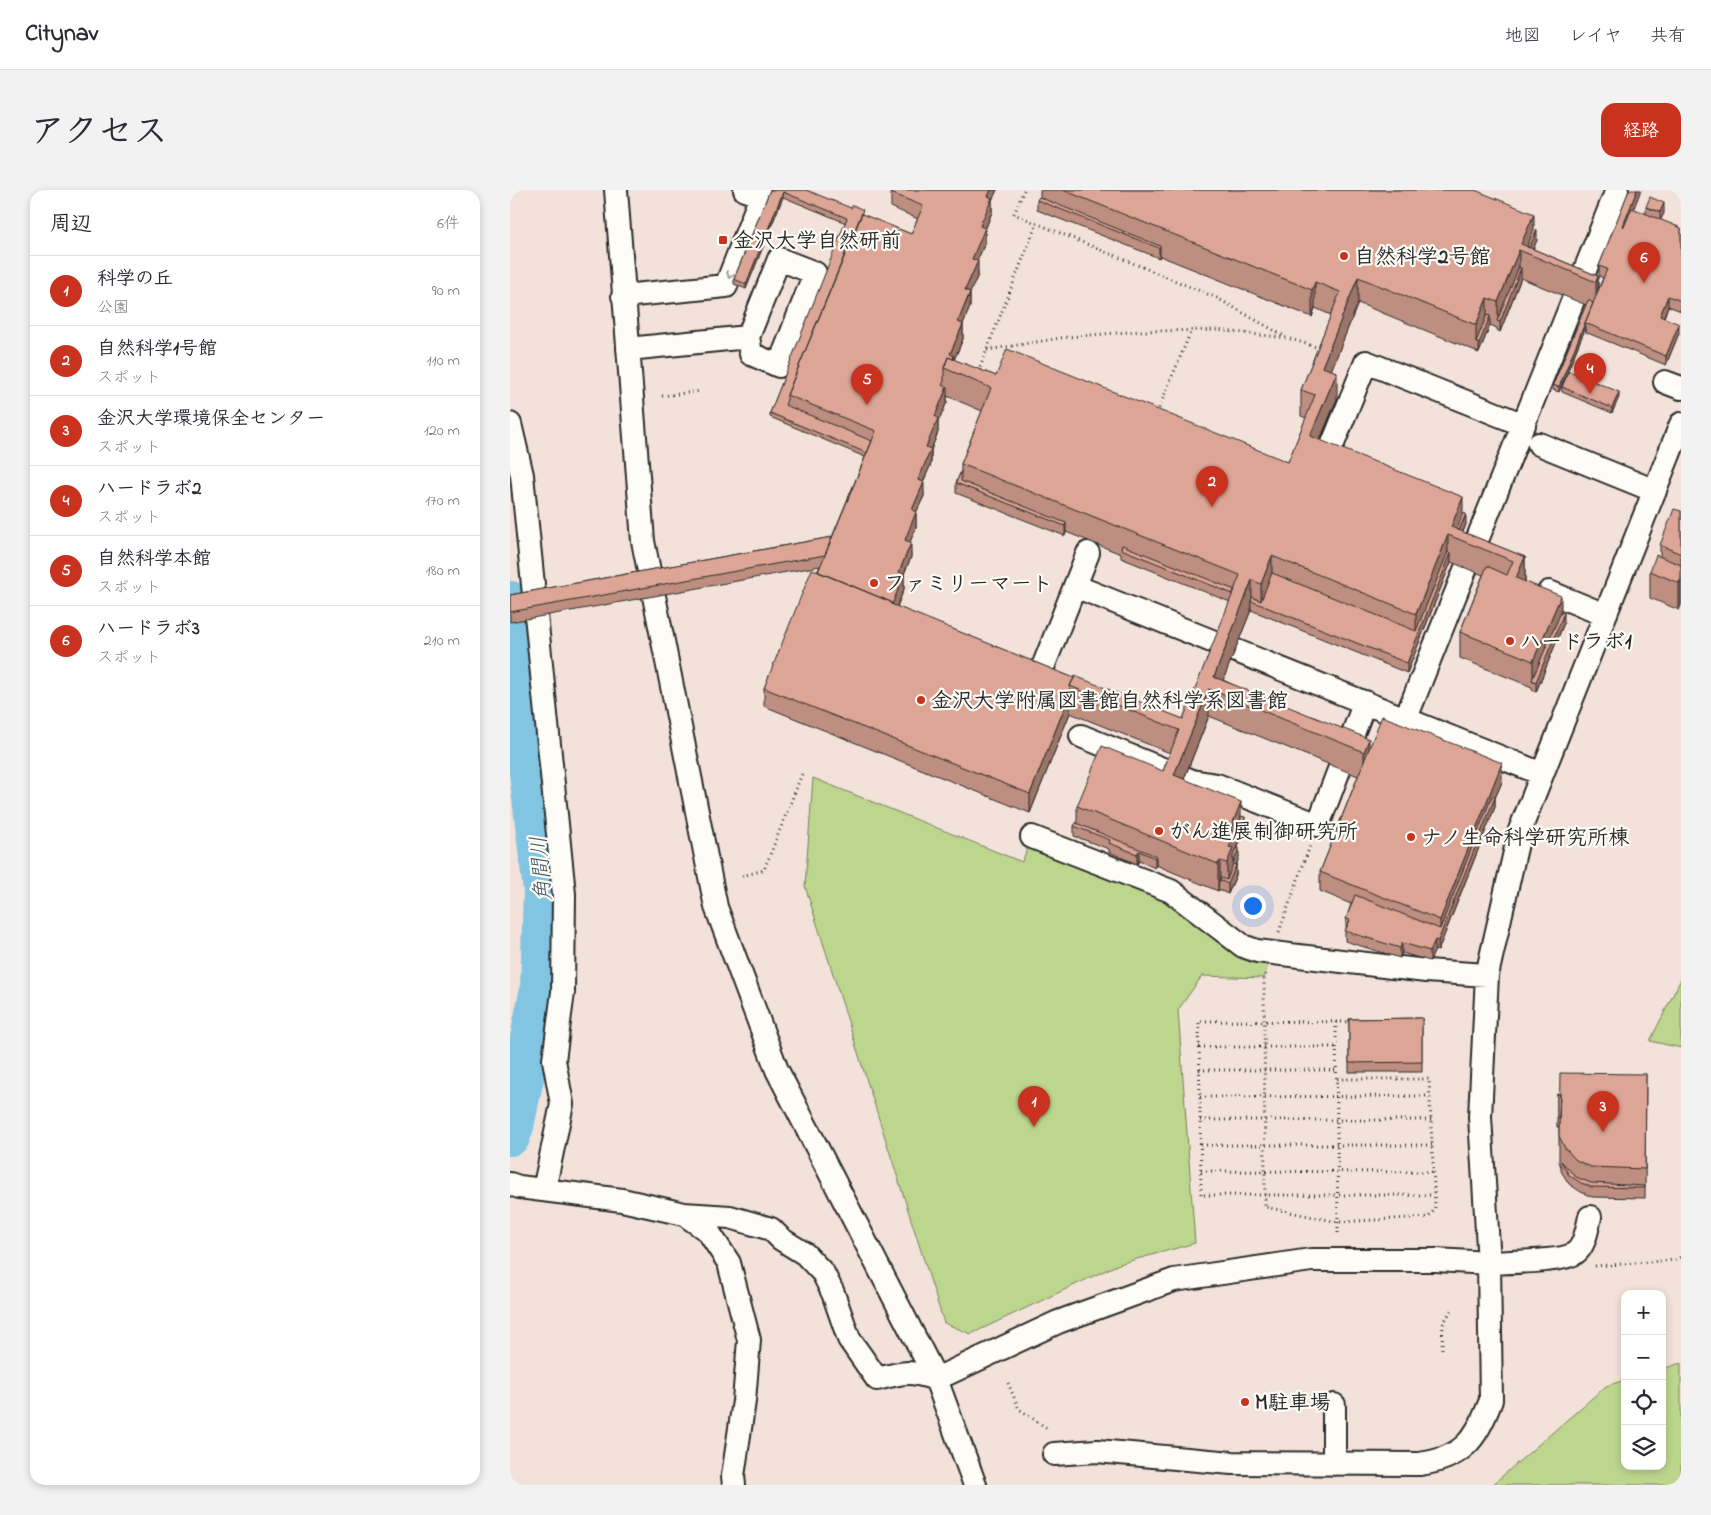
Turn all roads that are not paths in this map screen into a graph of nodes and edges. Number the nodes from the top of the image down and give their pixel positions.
1 (616, 190) edge
2 (745, 190) edge
3 (1617, 190) edge
4 (623, 296) junction
5 (748, 337) dead end
6 (628, 349) junction
7 (510, 424) edge
8 (1681, 424) edge
9 (1524, 425) junction
10 (1539, 444) dead end
11 (1323, 468) edge
12 (1655, 491) junction
13 (1088, 553) dead end
14 (1075, 586) junction
15 (1549, 592) edge
16 (1605, 616) junction
17 (1043, 668) edge
18 (1365, 702) junction
19 (1406, 718) junction
20 (1081, 736) dead end
21 (1542, 774) junction
22 (1032, 837) dead end
23 (1487, 975) junction
24 (514, 1185) edge
25 (544, 1190) junction
26 (684, 1214) junction
27 (1590, 1217) dead end
28 (1489, 1263) junction
29 (936, 1379) junction
30 (1334, 1405) dead end
31 (1054, 1454) dead end
32 (1334, 1464) junction
33 (734, 1485) edge
34 (975, 1485) edge

1 - 4 street
2 -> 4 street
3 - 9 street
4 - 6 street
5 - 6 street
6 - 29 street
7 - 25 street
8 - 12 street
9 - 11 street
9 - 19 street
10 - 12 street
12 - 16 street
13 - 14 street
14 - 17 street
14 - 18 street
15 - 16 street
16 - 21 street
18 - 19 street
18 - 20 street
19 - 21 street
21 - 23 street
22 - 23 street
23 - 28 street
24 - 25 street
25 - 26 street
26 - 29 street
26 - 33 street
27 - 28 street
28 - 29 street
28 - 32 street
29 - 34 street
30 - 32 street
31 - 32 street

